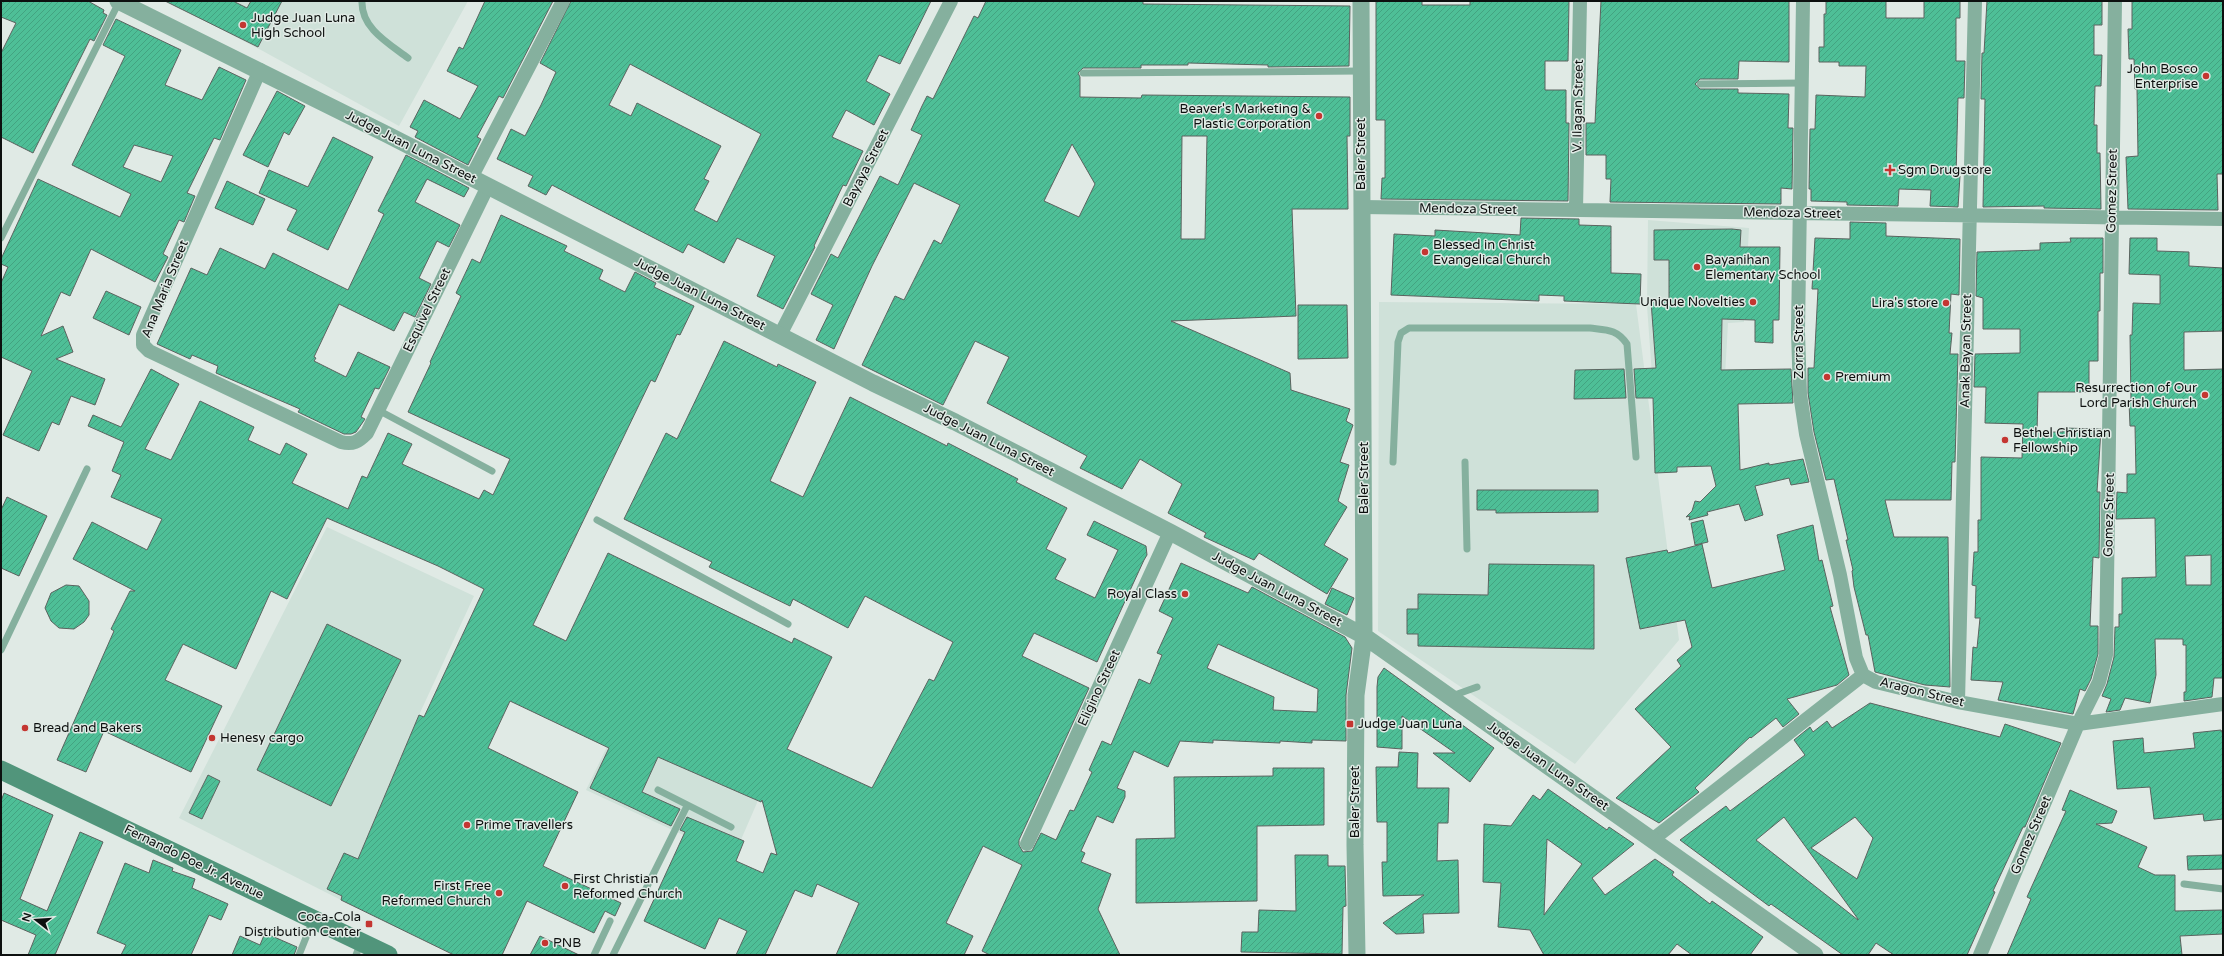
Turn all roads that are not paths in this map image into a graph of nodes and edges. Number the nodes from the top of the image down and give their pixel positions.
1 (119, 1) edge
2 (362, 1) edge
3 (563, 1) edge
4 (951, 1) edge
5 (1361, 1) edge
6 (1580, 1) edge
7 (1803, 1) edge
8 (1975, 1) edge
9 (2115, 1) edge
10 (408, 58) dead end
11 (260, 70) junction
12 (1361, 71) junction
13 (1083, 73) dead end
14 (1803, 82) junction
15 (1700, 84) dead end
16 (471, 178) junction
17 (488, 186) junction
18 (1361, 207) junction
19 (1576, 210) junction
20 (1800, 213) junction
21 (1970, 215) junction
22 (2112, 218) junction
23 (2223, 219) edge
24 (1, 238) edge
25 (780, 334) junction
26 (378, 410) junction
27 (367, 433) joint
28 (1636, 457) dead end
29 (1393, 462) dead end
30 (1465, 462) dead end
31 (87, 470) dead end
32 (492, 471) dead end
33 (597, 520) dead end
34 (1170, 532) junction
35 (1467, 549) dead end
36 (788, 624) dead end
37 (1364, 636) junction
38 (1, 650) edge
39 (1863, 675) junction
40 (1477, 687) dead end
41 (1450, 697) junction
42 (1958, 702) junction
43 (2223, 704) edge
44 (2078, 724) junction
45 (1, 770) edge
46 (658, 790) dead end
47 (687, 806) junction
48 (731, 826) dead end
49 (1652, 840) junction
50 (1027, 844) dead end
51 (2184, 884) dead end
52 (2223, 889) edge
53 (313, 919) junction
54 (610, 921) dead end
55 (358, 949) edge
56 (299, 955) edge
57 (388, 955) edge
58 (594, 955) edge
59 (613, 955) edge
60 (1357, 955) edge
61 (1815, 955) edge
62 (1980, 955) edge

1 - 11 street, Judge Juan Luna Street
1 - 24 lane
2 - 10 lane
3 - 16 street
4 - 25 street, Bayaya Street
5 - 12 street, Baler Street
6 - 19 street, V. Ilagan Street
7 - 14 street, Zorra Street
8 - 21 street, Anak Bayan Street
9 - 22 street, Gomez Street
11 - 16 street, Judge Juan Luna Street
11 - 27 street, Ana Maria Street
12 - 13 lane
12 - 18 street, Baler Street
14 - 15 lane
14 - 20 street, Zorra Street
16 - 17 street, Judge Juan Luna Street
17 - 25 street, Judge Juan Luna Street
17 - 26 street, Esquivel Street
18 - 19 street, Mendoza Street
18 - 37 street, Baler Street
19 - 20 street, Mendoza Street
20 - 21 street, Mendoza Street
20 - 39 street, Zorra Street
21 - 22 street, Mendoza Street
21 - 42 street, Anak Bayan Street
22 - 23 street, Mendoza Street
22 - 44 street, Gomez Street
25 - 34 street, Judge Juan Luna Street
26 - 27 street, Esquivel Street
26 - 32 lane
28 - 29 lane
30 - 35 lane
31 - 38 lane
33 - 36 lane
34 - 37 street, Judge Juan Luna Street
34 - 50 street, Eligino Street
37 - 41 street, Judge Juan Luna Street
37 - 60 street, Baler Street
39 - 42 street, Aragon Street
39 - 49 street, Aragon Street
40 - 41 lane
41 - 49 street, Judge Juan Luna Street
42 - 44 street, Aragon Street
43 - 44 street, Aragon Street
44 - 62 street, Gomez Street
45 - 53 main road, Fernando Poe Jr. Avenue
46 - 47 lane
47 - 48 lane
47 - 59 lane
49 - 61 street, Judge Juan Luna Street
51 - 52 lane
53 - 55 main road, Fernando Poe Jr. Avenue
53 - 56 lane
54 - 58 lane
55 - 57 main road, Fernando Poe Jr. Avenue

